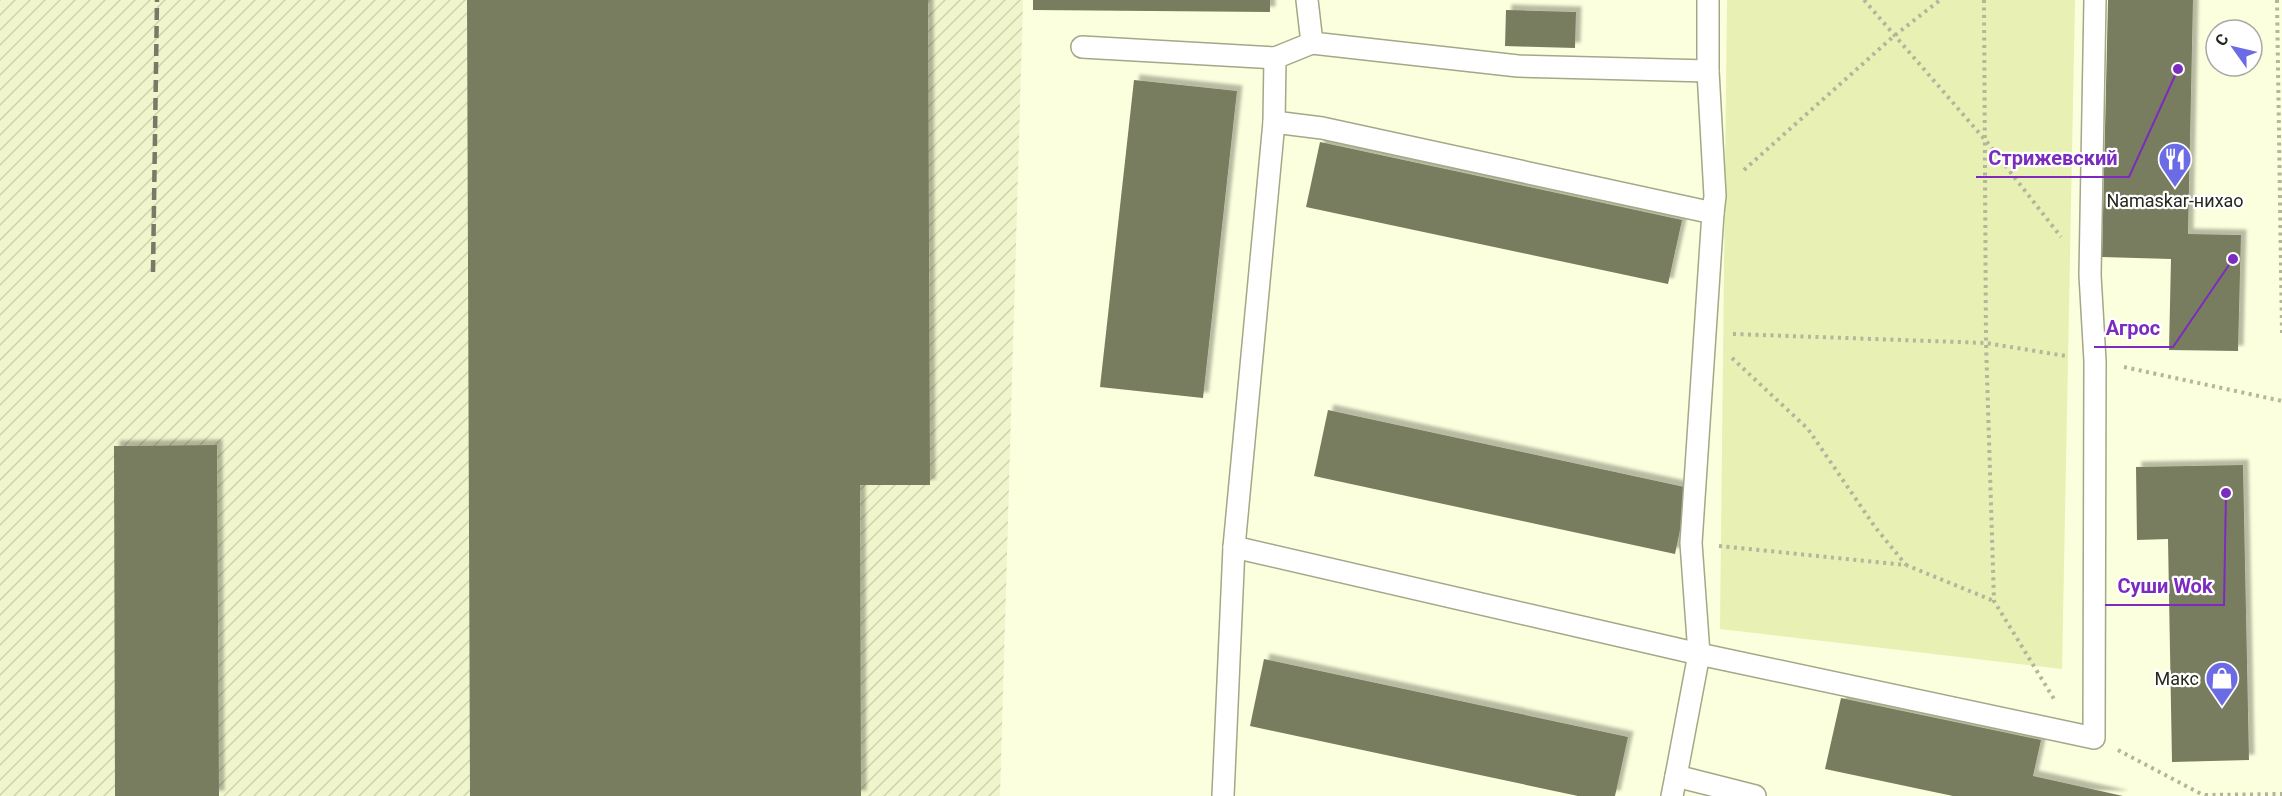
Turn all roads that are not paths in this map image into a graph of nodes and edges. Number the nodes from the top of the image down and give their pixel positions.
1 (1307, 0) edge
2 (1708, 0) edge
3 (2095, 0) edge
4 (1312, 43) junction
5 (1082, 47) dead end
6 (1275, 58) junction
7 (1708, 71) junction
8 (1275, 122) junction
9 (1714, 205) junction
10 (1234, 547) junction
11 (1699, 654) junction
12 (1674, 786) edge
13 (1223, 796) edge
14 (1755, 796) edge

1 - 4 lane
2 - 7 lane
3 - 11 lane
4 - 6 lane
4 - 7 lane
5 - 6 lane
6 - 8 lane
7 - 9 lane
8 - 9 lane
8 - 10 lane
9 - 11 lane
10 - 11 lane
10 - 13 lane
11 - 12 lane
12 - 14 lane

